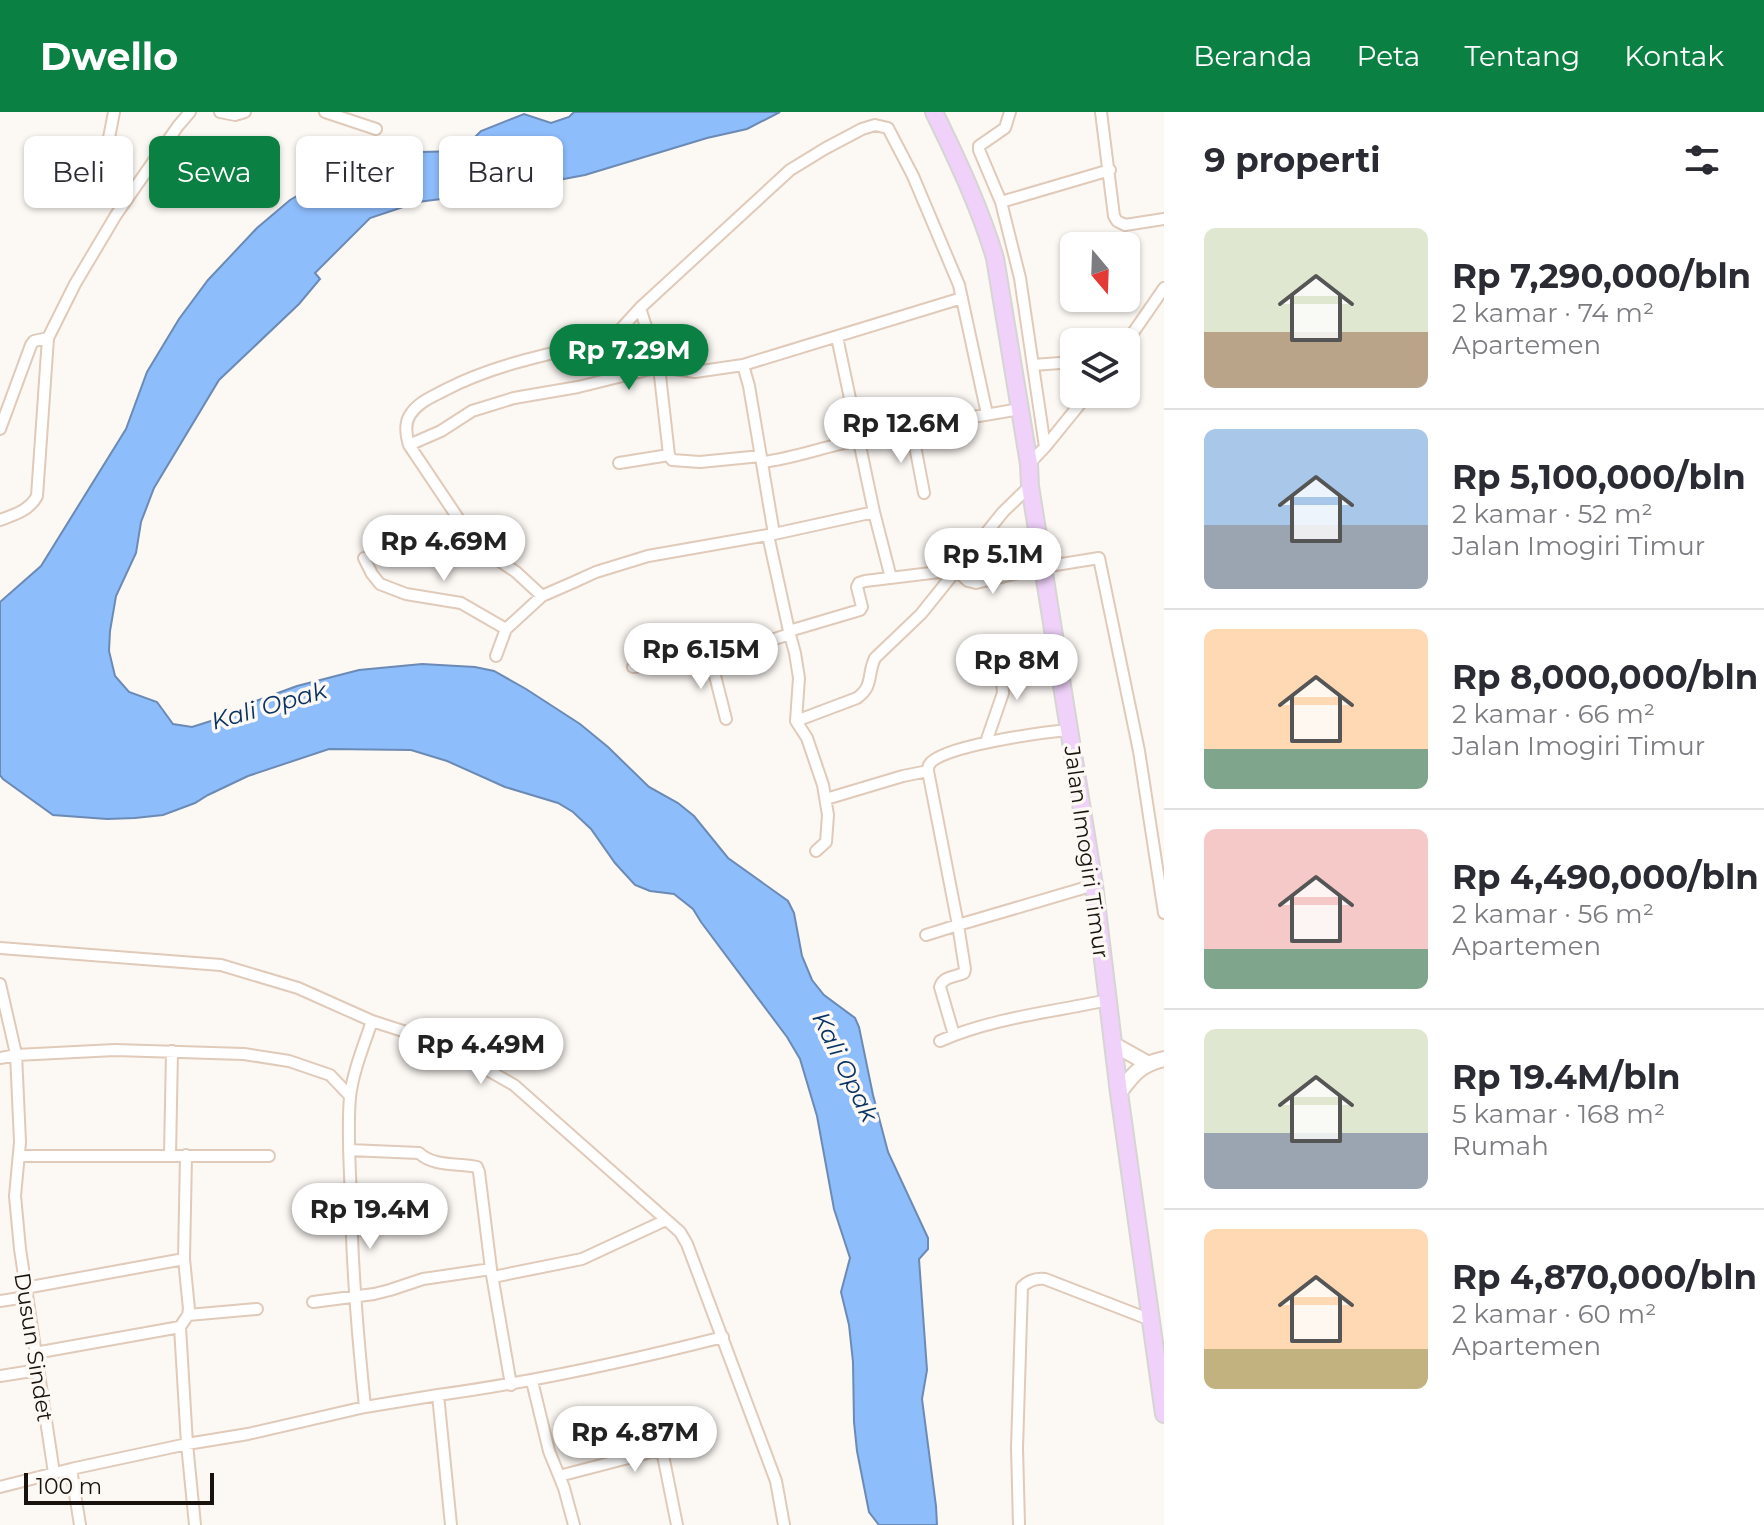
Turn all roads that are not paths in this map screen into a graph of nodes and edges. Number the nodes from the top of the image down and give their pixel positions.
1 (114, 112) edge
2 (190, 112) edge
3 (220, 112) edge
4 (245, 112) edge
5 (325, 112) edge
6 (934, 112) edge
7 (1010, 112) edge
8 (1101, 112) edge
9 (376, 129) dead end
10 (109, 136) edge
11 (1110, 170) junction
12 (1001, 202) junction
13 (1164, 219) edge
14 (1164, 288) edge
15 (962, 298) junction
16 (640, 308) junction
17 (1136, 328) edge
18 (837, 337) junction
19 (48, 338) junction
20 (1060, 363) edge
21 (743, 365) junction
22 (1033, 365) junction
23 (659, 367) junction
24 (1077, 408) edge
25 (1020, 409) junction
26 (987, 414) junction
27 (0, 429) edge
28 (912, 430) junction
29 (859, 440) junction
30 (409, 445) junction
31 (1045, 447) junction
32 (669, 455) junction
33 (762, 459) junction
34 (619, 463) dead end
35 (1029, 464) junction
36 (1030, 486) junction
37 (924, 493) dead end
38 (874, 512) junction
39 (0, 520) edge
40 (771, 534) junction
41 (364, 558) dead end
42 (1043, 567) junction
43 (956, 570) junction
44 (891, 578) junction
45 (542, 596) junction
46 (506, 629) junction
47 (790, 632) junction
48 (1000, 655) dead end
49 (496, 656) dead end
50 (710, 656) junction
51 (633, 667) dead end
52 (726, 719) dead end
53 (796, 721) junction
54 (1069, 730) junction
55 (986, 742) junction
56 (928, 771) junction
57 (826, 799) junction
58 (816, 851) dead end
59 (1094, 885) junction
60 (1164, 913) edge
61 (958, 925) junction
62 (926, 935) dead end
63 (0, 948) edge
64 (0, 984) edge
65 (1108, 1000) junction
66 (372, 1021) junction
67 (954, 1035) junction
68 (940, 1041) dead end
69 (1113, 1044) junction
70 (172, 1051) junction
71 (16, 1055) junction
72 (0, 1058) edge
73 (1164, 1059) edge
74 (1147, 1063) junction
75 (1119, 1093) junction
76 (350, 1096) junction
77 (349, 1150) junction
78 (170, 1155) junction
79 (186, 1155) junction
80 (19, 1156) junction
81 (269, 1156) dead end
82 (666, 1220) junction
83 (184, 1259) junction
84 (492, 1273) junction
85 (26, 1293) junction
86 (356, 1297) junction
87 (0, 1301) edge
88 (313, 1302) dead end
89 (257, 1309) dead end
90 (188, 1315) junction
91 (1151, 1320) junction
92 (180, 1327) junction
93 (723, 1337) junction
94 (35, 1353) junction
95 (38, 1370) junction
96 (0, 1376) edge
97 (532, 1381) junction
98 (511, 1385) junction
99 (438, 1395) junction
100 (365, 1407) junction
101 (1164, 1414) edge
102 (187, 1444) junction
103 (71, 1469) junction
104 (54, 1473) junction
105 (559, 1476) junction
106 (0, 1487) edge
107 (80, 1525) edge
108 (195, 1525) edge
109 (451, 1525) edge
110 (574, 1525) edge
111 (677, 1525) edge
112 (784, 1525) edge
113 (1019, 1525) edge

1 - 10 street
2 - 19 street
3 - 4 street
5 - 9 street
6 - 25 main road, Jalan Imogiri Timur
7 - 12 street
8 - 11 street
11 - 12 street
11 - 13 street
12 - 22 street
14 - 17 street
15 - 16 street
15 - 18 street
15 - 26 street
16 - 23 street
16 - 30 street
18 - 21 street
18 - 29 street
19 - 27 street
19 - 39 street
20 - 22 street
21 - 23 street
21 - 33 street
22 - 31 street
23 - 30 street
23 - 32 street
24 - 31 street
25 - 26 street
25 - 35 main road, Jalan Imogiri Timur
26 - 28 street
28 - 29 street
28 - 37 street
29 - 33 street
29 - 38 street
30 - 45 street
31 - 35 street
32 - 33 street
32 - 34 street
33 - 40 street
35 - 36 main road, Jalan Imogiri Timur
36 - 42 main road, Jalan Imogiri Timur
36 - 43 street
38 - 40 street
38 - 44 street
40 - 45 street
40 - 47 street
41 - 46 street
42 - 43 street
42 - 54 main road, Jalan Imogiri Timur
42 - 60 street
43 - 44 street
43 - 53 street
44 - 47 street
45 - 46 street
46 - 49 street
47 - 50 street
47 - 53 street
48 - 55 street
50 - 51 street
50 - 52 street
53 - 57 street
54 - 55 street
54 - 59 main road, Jalan Imogiri Timur
55 - 56 street
56 - 57 street
56 - 61 street
57 - 58 street
59 - 61 street
59 - 65 main road, Jalan Imogiri Timur
61 - 62 street
61 - 67 street
63 - 66 street
64 - 71 street, Dusun Sindet
65 - 67 street
65 - 69 main road, Jalan Imogiri Timur
66 - 76 street
66 - 82 street
67 - 68 street
69 - 74 main road
69 - 75 main road, Jalan Imogiri Timur
70 - 71 street
70 - 76 street
70 - 78 street
71 - 72 street
71 - 80 street, Dusun Sindet
73 - 74 main road
74 - 75 main road
75 - 91 main road, Jalan Imogiri Timur
76 - 77 street
77 - 84 street
77 - 86 street
78 - 79 street
78 - 80 street
79 - 81 street
79 - 83 street
80 - 85 street, Dusun Sindet
82 - 84 street
82 - 93 street
83 - 85 street
83 - 90 street
84 - 86 street
84 - 98 street
85 - 87 street
85 - 94 street, Dusun Sindet
86 - 88 street
86 - 100 street
89 - 90 street
90 - 92 street
91 - 101 main road, Jalan Imogiri Timur
91 - 113 street
92 - 94 street
92 - 102 street
93 - 97 street
93 - 112 street
94 - 95 street, Dusun Sindet
95 - 96 street
95 - 104 street, Dusun Sindet
97 - 98 street
97 - 105 street
98 - 99 street
99 - 100 street
99 - 109 street
100 - 102 street
102 - 103 street
102 - 108 street
103 - 104 street
103 - 107 street
104 - 106 street
105 - 110 street
105 - 111 street

